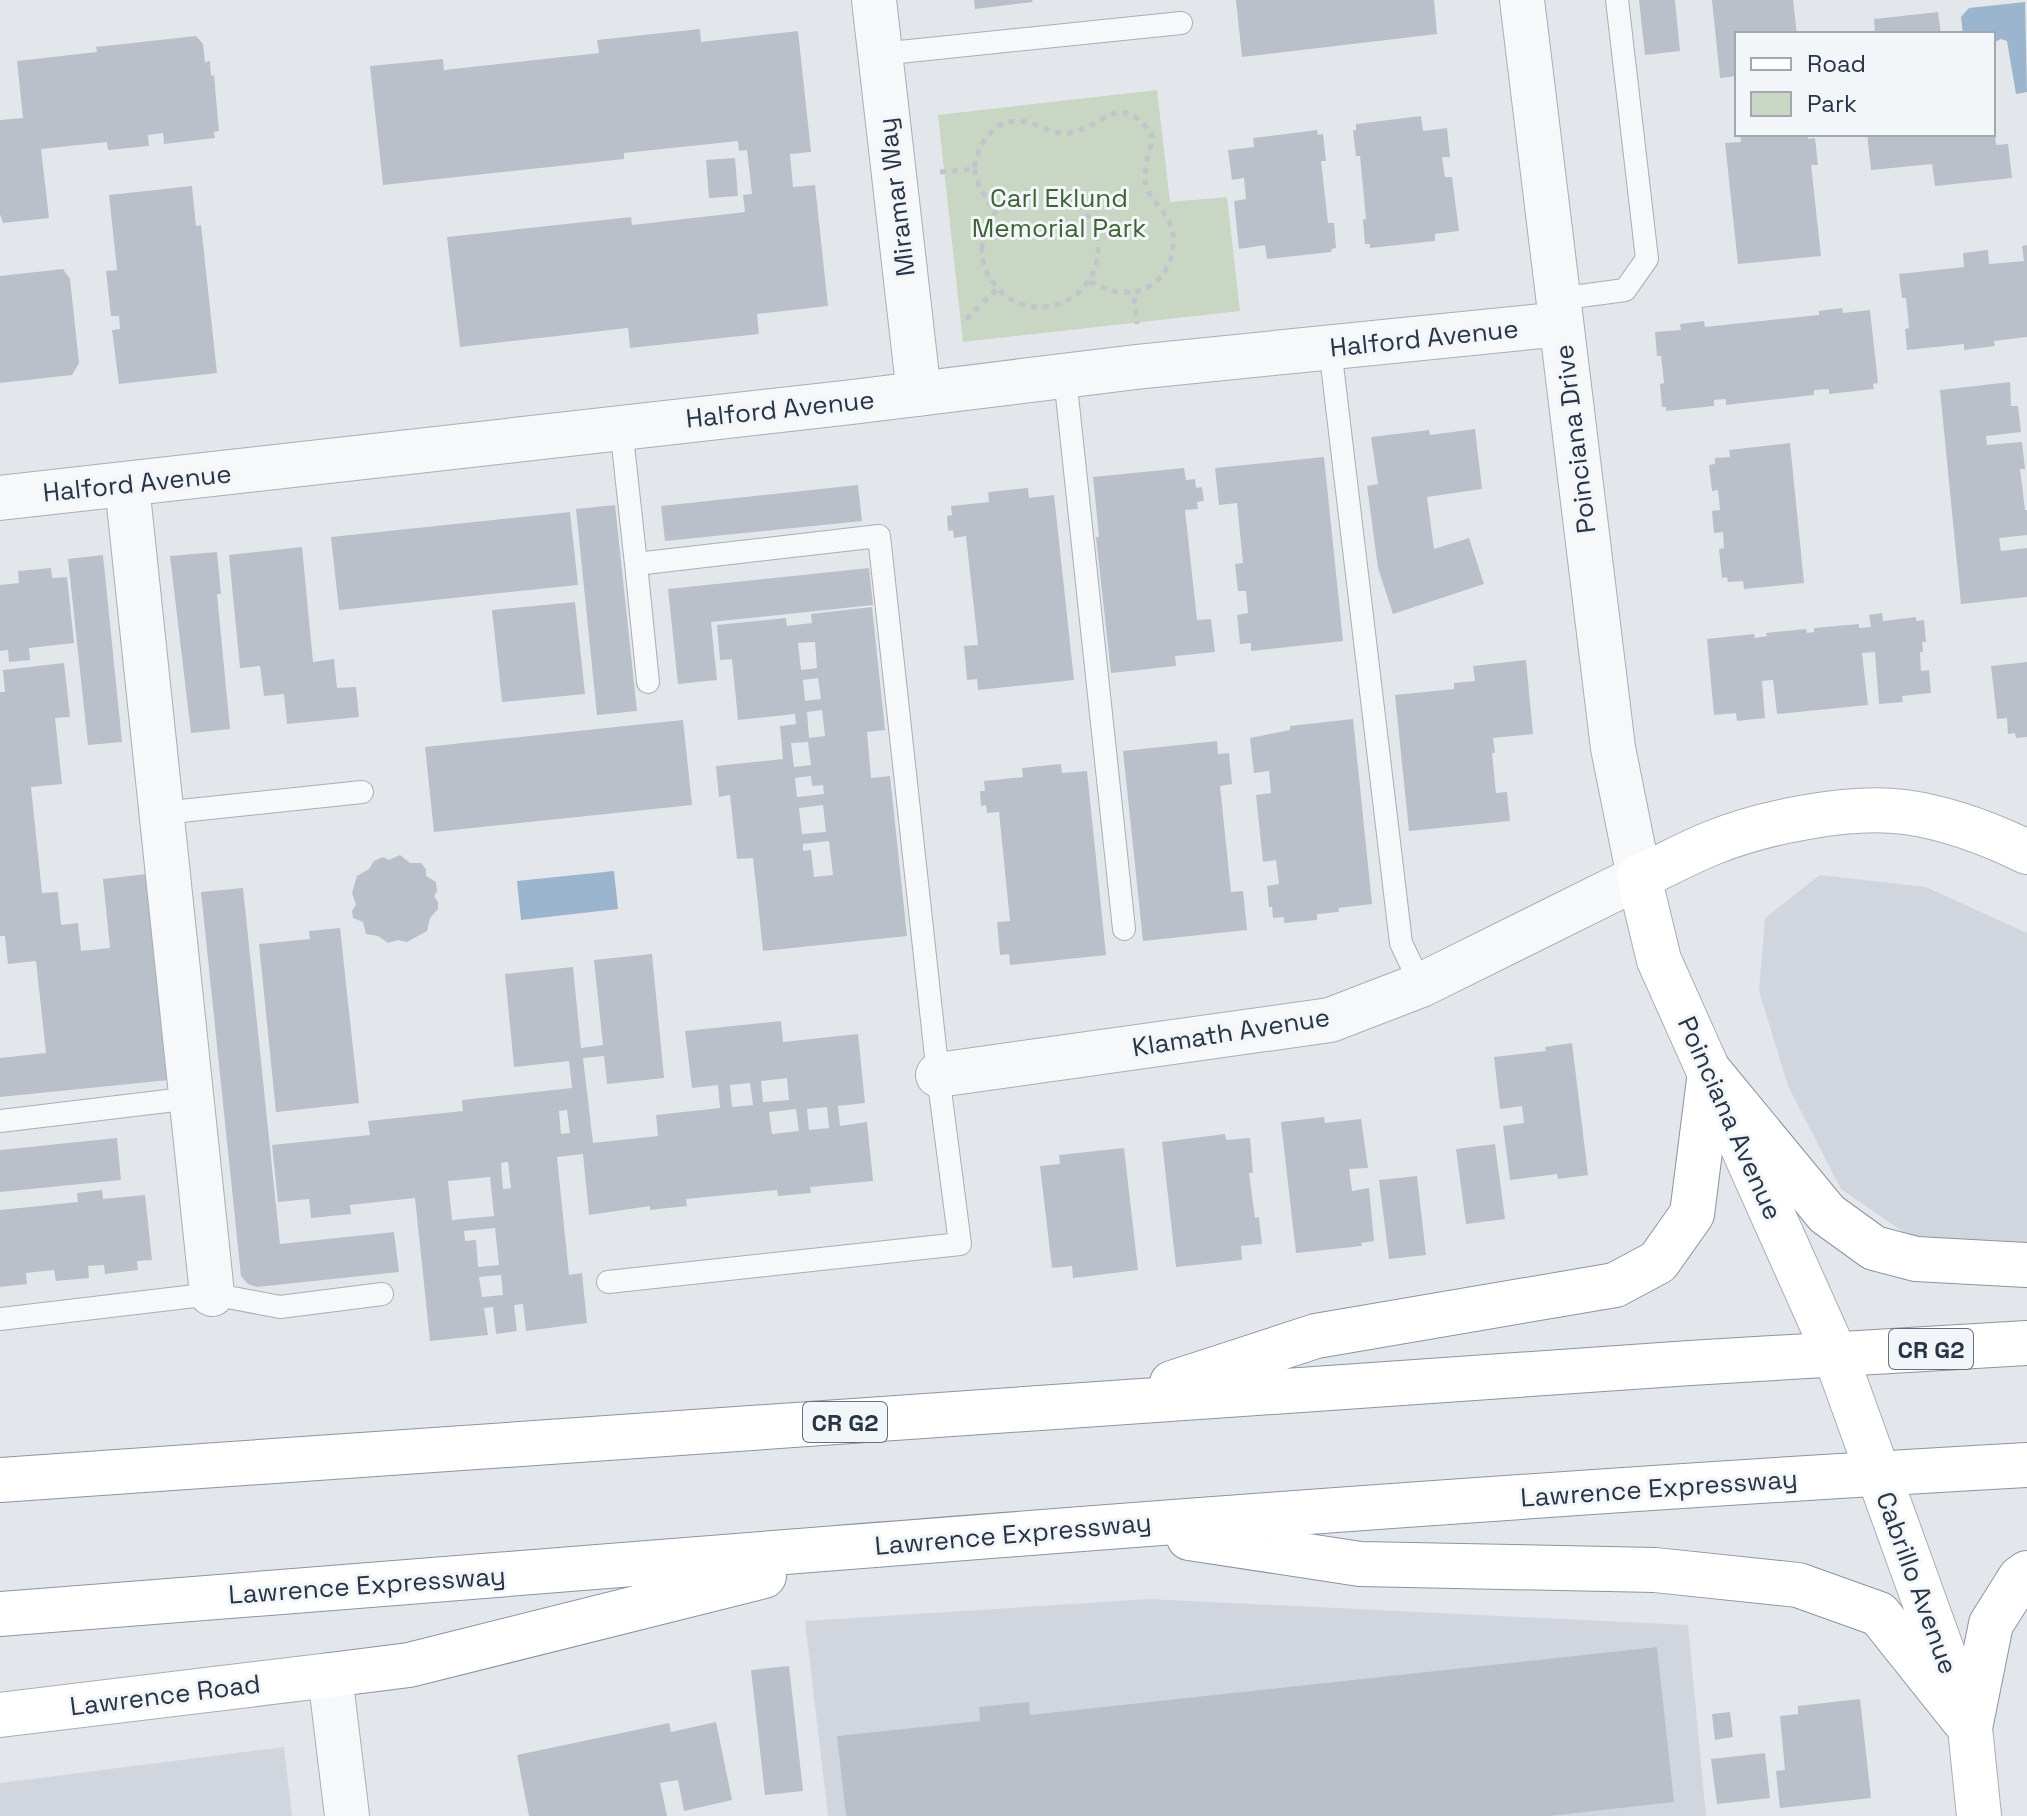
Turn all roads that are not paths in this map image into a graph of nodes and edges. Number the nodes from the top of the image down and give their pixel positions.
1 (874, 0) edge
2 (1522, 0) edge
3 (1617, 0) edge
4 (1181, 23) dead end
5 (880, 54) junction
6 (1560, 311) junction
7 (1330, 348) junction
8 (1065, 377) junction
9 (919, 394) junction
10 (621, 427) junction
11 (127, 485) junction
12 (0, 498) edge
13 (636, 564) junction
14 (648, 682) dead end
15 (362, 792) dead end
16 (162, 813) junction
17 (2027, 852) edge
18 (1639, 877) junction
19 (1124, 929) dead end
20 (1421, 985) junction
21 (1710, 1072) junction
22 (938, 1075) junction
23 (192, 1098) junction
24 (0, 1121) edge
25 (2027, 1265) edge
26 (608, 1282) dead end
27 (212, 1294) junction
28 (382, 1294) dead end
29 (0, 1319) edge
30 (2027, 1343) edge
31 (1835, 1354) junction
32 (1106, 1404) junction
33 (2027, 1465) edge
34 (1878, 1473) junction
35 (0, 1480) edge
36 (1108, 1526) junction
37 (884, 1546) junction
38 (2027, 1573) edge
39 (0, 1614) edge
40 (330, 1675) junction
41 (0, 1715) edge
42 (1970, 1728) junction
43 (347, 1816) edge
44 (1979, 1816) edge

1 - 5 street, Miramar Way
2 - 6 street, Poinciana Drive
3 - 6 lane
4 - 5 lane
5 - 9 street, Miramar Way
6 - 7 street, Halford Avenue
6 - 18 street, Poinciana Drive
7 - 8 street, Halford Avenue
7 - 20 lane
8 - 9 street, Halford Avenue
8 - 19 lane
9 - 10 street, Halford Avenue
10 - 11 street, Halford Avenue
10 - 13 lane
11 - 12 street, Halford Avenue
11 - 16 street
13 - 14 lane
13 - 22 lane
15 - 16 lane
16 - 23 street
17 - 18 main road
18 - 20 street, Klamath Avenue
18 - 21 main road, Poinciana Avenue
20 - 22 street, Klamath Avenue
21 - 25 main road
21 - 31 main road, Poinciana Avenue
21 - 32 main road
22 - 26 lane
23 - 24 lane
23 - 27 street
27 - 28 lane
27 - 29 lane
30 - 31 main road, CR G2
31 - 32 main road, CR G2
31 - 34 main road, Cabrillo Avenue
32 - 35 main road, CR G2
33 - 34 main road, Lawrence Expressway
34 - 36 main road, Lawrence Expressway
34 - 42 main road, Cabrillo Avenue
36 - 37 main road, Lawrence Expressway
36 - 42 main road
37 - 39 main road, Lawrence Expressway
37 - 40 main road, Lawrence Road
38 - 42 main road
40 - 41 main road, Lawrence Road
40 - 43 street
42 - 44 main road, Cabrillo Avenue

